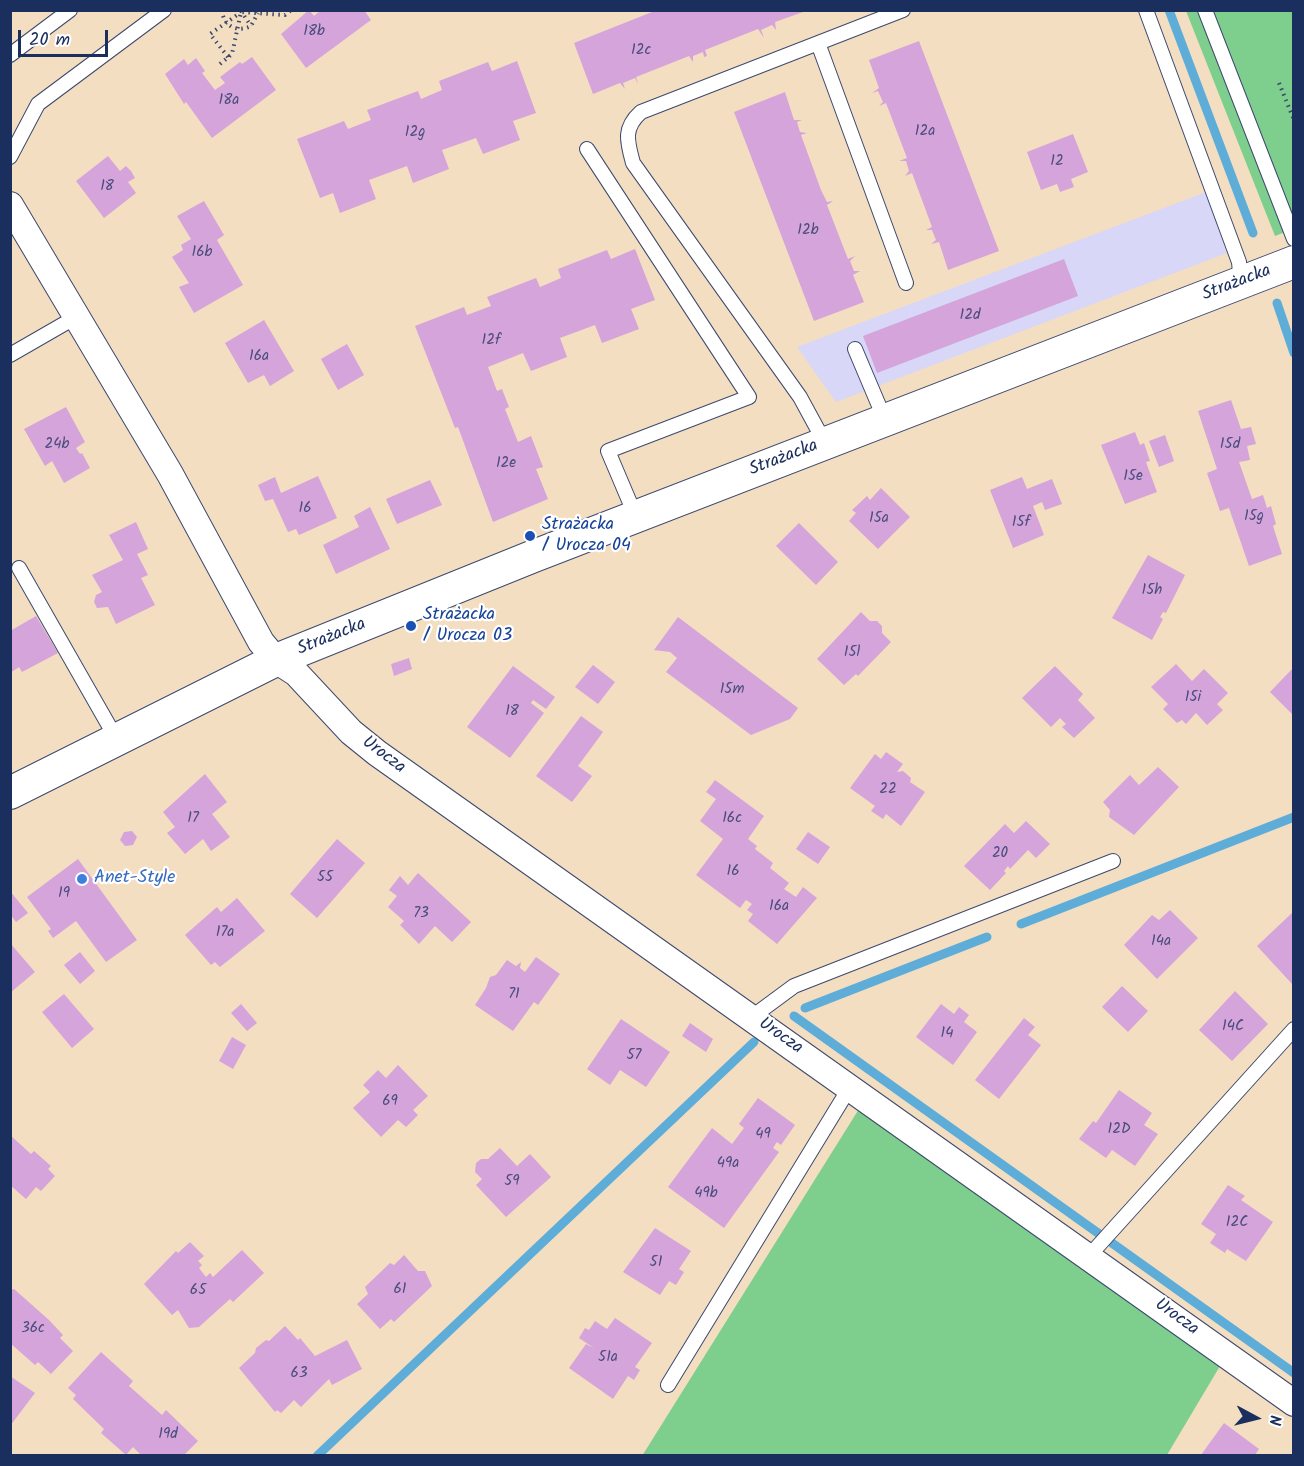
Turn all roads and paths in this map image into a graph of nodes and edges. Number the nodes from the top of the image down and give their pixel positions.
1 (70, 10) edge
2 (164, 10) edge
3 (222, 10) edge
4 (903, 10) edge
5 (1146, 10) edge
6 (1205, 10) edge
7 (241, 11) edge
8 (289, 11) edge
9 (258, 12) edge
10 (226, 23) junction
11 (251, 26) junction
12 (237, 29) junction
13 (818, 43) junction
14 (10, 55) edge
15 (228, 57) junction
16 (220, 64) dead end
17 (1280, 83) dead end
18 (1293, 120) edge
19 (587, 149) dead end
20 (10, 157) edge
21 (10, 206) edge
22 (1293, 239) edge
23 (1293, 262) edge
24 (906, 283) dead end
25 (1241, 283) junction
26 (76, 317) junction
27 (855, 349) dead end
28 (10, 355) edge
29 (885, 420) junction
30 (825, 443) junction
31 (636, 517) junction
32 (20, 568) dead end
33 (276, 660) junction
34 (116, 738) junction
35 (10, 793) edge
36 (1113, 861) dead end
37 (752, 1017) junction
38 (1293, 1029) edge
39 (850, 1087) junction
40 (1089, 1256) junction
41 (668, 1385) dead end
42 (1293, 1403) edge

1 - 14 lane
2 - 20 lane
3 - 10 path
4 - 13 lane
5 - 25 lane
6 - 22 lane
7 - 9 path
7 - 10 path
7 - 11 path
7 - 12 path
8 - 9 path
9 - 11 path
10 - 12 path
10 - 15 path
11 - 12 path
12 - 15 path
13 - 24 lane
13 - 30 lane
15 - 16 path
17 - 18 path
19 - 31 lane
21 - 26 street, Strażacka
23 - 25 street, Strażacka
25 - 29 street, Strażacka
26 - 28 lane
26 - 33 street, Strażacka
27 - 29 lane
29 - 30 street, Strażacka
30 - 31 street, Strażacka
31 - 33 street, Strażacka
32 - 34 lane
33 - 34 street, Strażacka
33 - 37 street, Urocza
34 - 35 street, Strażacka
36 - 37 lane
37 - 39 street, Urocza
38 - 40 lane
39 - 40 street, Urocza
39 - 41 lane
40 - 42 street, Urocza

